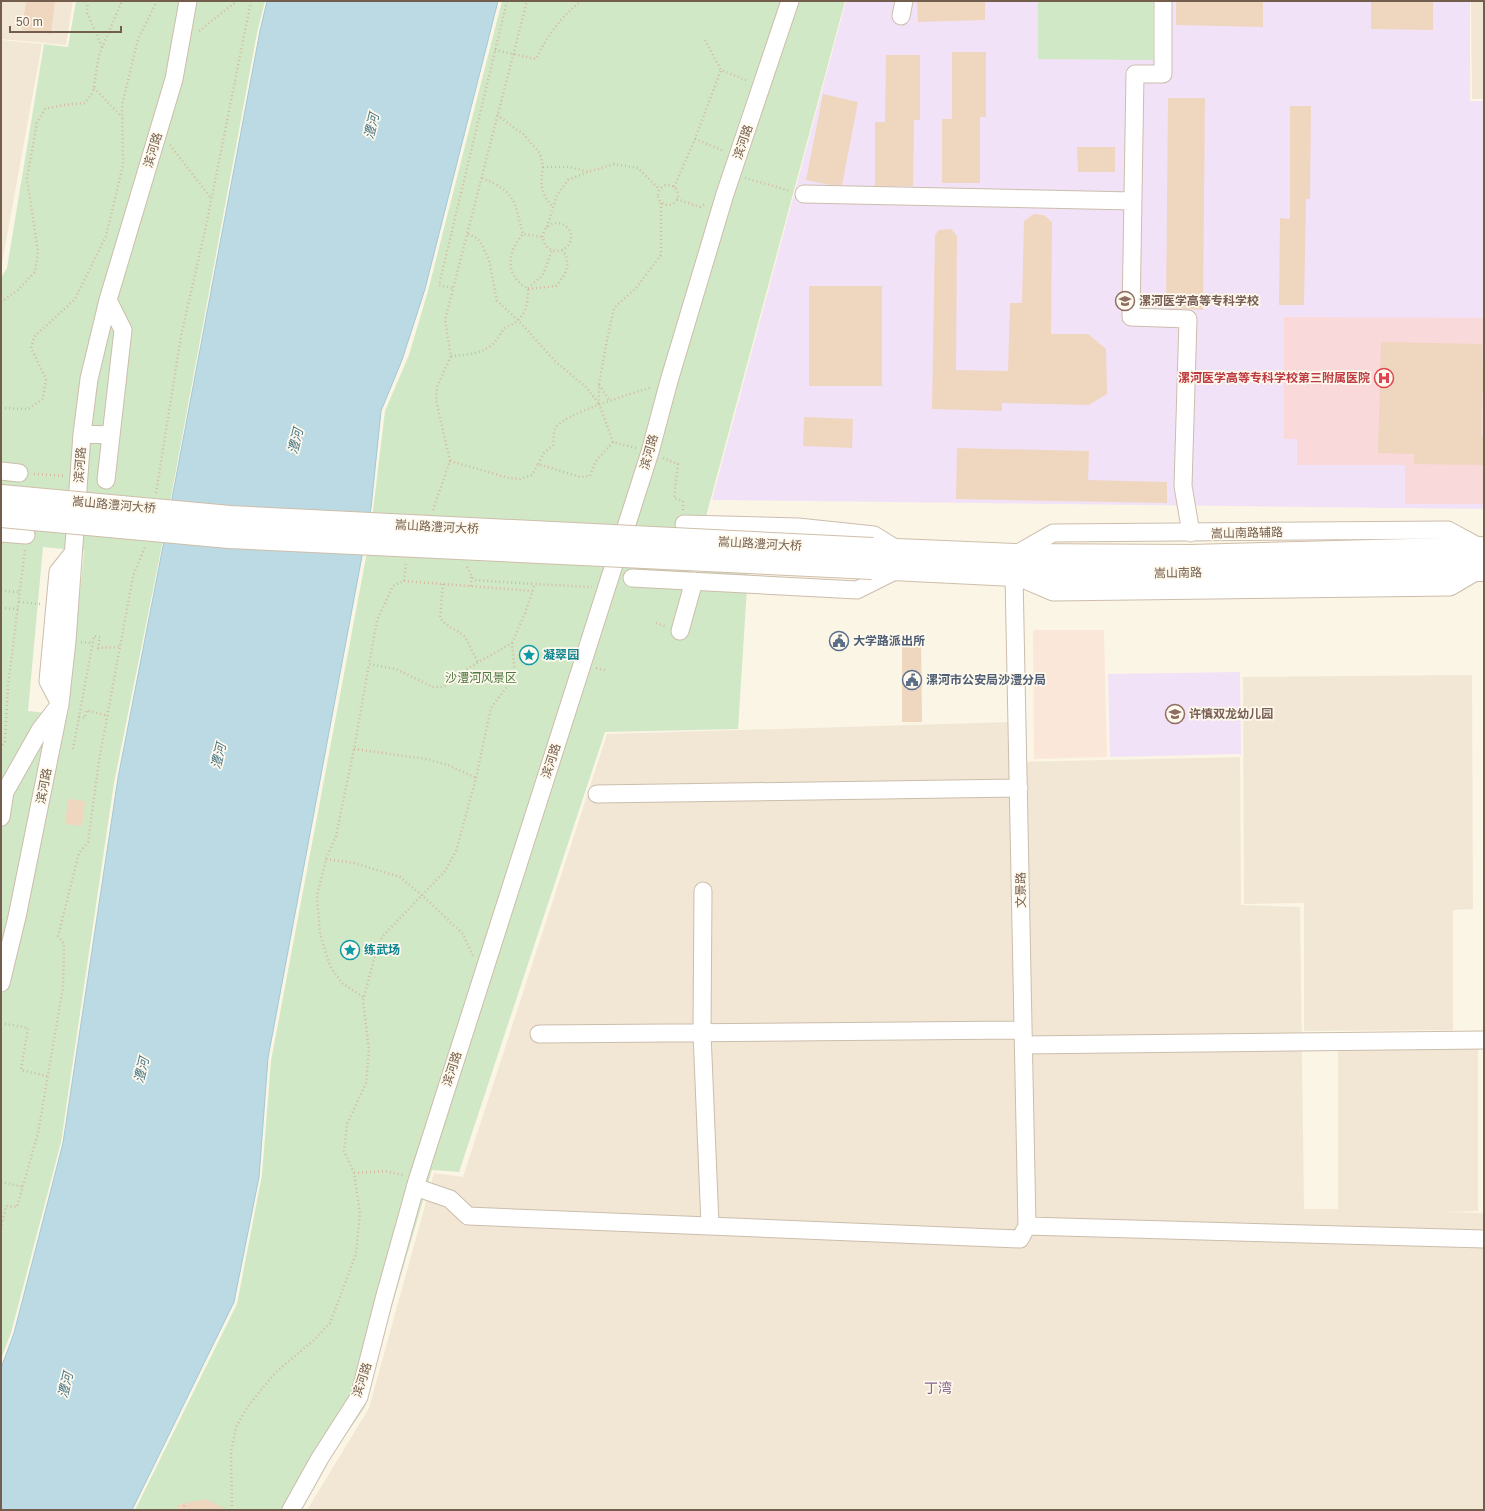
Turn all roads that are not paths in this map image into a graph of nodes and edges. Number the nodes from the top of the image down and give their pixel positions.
1 (188, 1) edge
2 (790, 1) edge
3 (1163, 1) edge
4 (804, 194) road end
5 (1133, 201) junction
6 (108, 300) junction
7 (89, 379) junction
8 (117, 381) junction
9 (82, 434) junction
10 (110, 435) junction
11 (1, 471) edge
12 (19, 473) road end
13 (106, 480) dead end
14 (1, 496) edge
15 (1, 516) edge
16 (684, 524) road end
17 (1, 533) edge
18 (1191, 533) junction
19 (26, 535) road end
20 (1483, 548) edge
21 (73, 553) junction
22 (873, 559) junction
23 (897, 560) junction
24 (1014, 565) junction
25 (1482, 571) edge
26 (632, 578) dead end
27 (694, 581) junction
28 (680, 631) dead end
29 (60, 704) junction
30 (1019, 788) junction
31 (3, 792) edge
32 (597, 794) dead end
33 (1, 817) edge
34 (703, 891) dead end
35 (1, 983) edge
36 (702, 1033) junction
37 (539, 1034) dead end
38 (1024, 1037) junction
39 (1484, 1040) edge
40 (416, 1184) junction
41 (710, 1225) junction
42 (1027, 1226) junction
43 (1484, 1239) edge
44 (291, 1510) edge

1 - 6 street, 滨河路
2 - 40 street, 滨河路
3 - 5 street
4 - 5 street
5 - 18 street
6 - 7 street, 滨河路
6 - 8 street
7 - 8 street
7 - 9 street, 滨河路
8 - 10 street
9 - 10 street
9 - 21 street, 滨河路
10 - 13 street
11 - 12 street
14 - 22 main road, 嵩山路澧河大桥, bridge
15 - 22 main road, 嵩山路澧河大桥, bridge
16 - 23 street
17 - 19 street
18 - 20 street, 嵩山南路辅路
18 - 24 street, 嵩山南路辅路
20 - 24 main road, 嵩山南路
21 - 29 street, 滨河路
21 - 29 street
22 - 23 main road, 嵩山南路
23 - 24 main road, 嵩山南路
23 - 27 street
24 - 25 main road, 嵩山南路
24 - 30 street, 文景路
26 - 27 street
27 - 28 street
29 - 31 street
29 - 35 street, 滨河路
30 - 32 street
30 - 38 street, 文景路
31 - 33 street
34 - 36 street
36 - 37 street
36 - 38 street
36 - 41 street
38 - 39 street
38 - 42 street, 文景路
40 - 41 street
40 - 44 street, 滨河路
41 - 42 street
42 - 43 street

